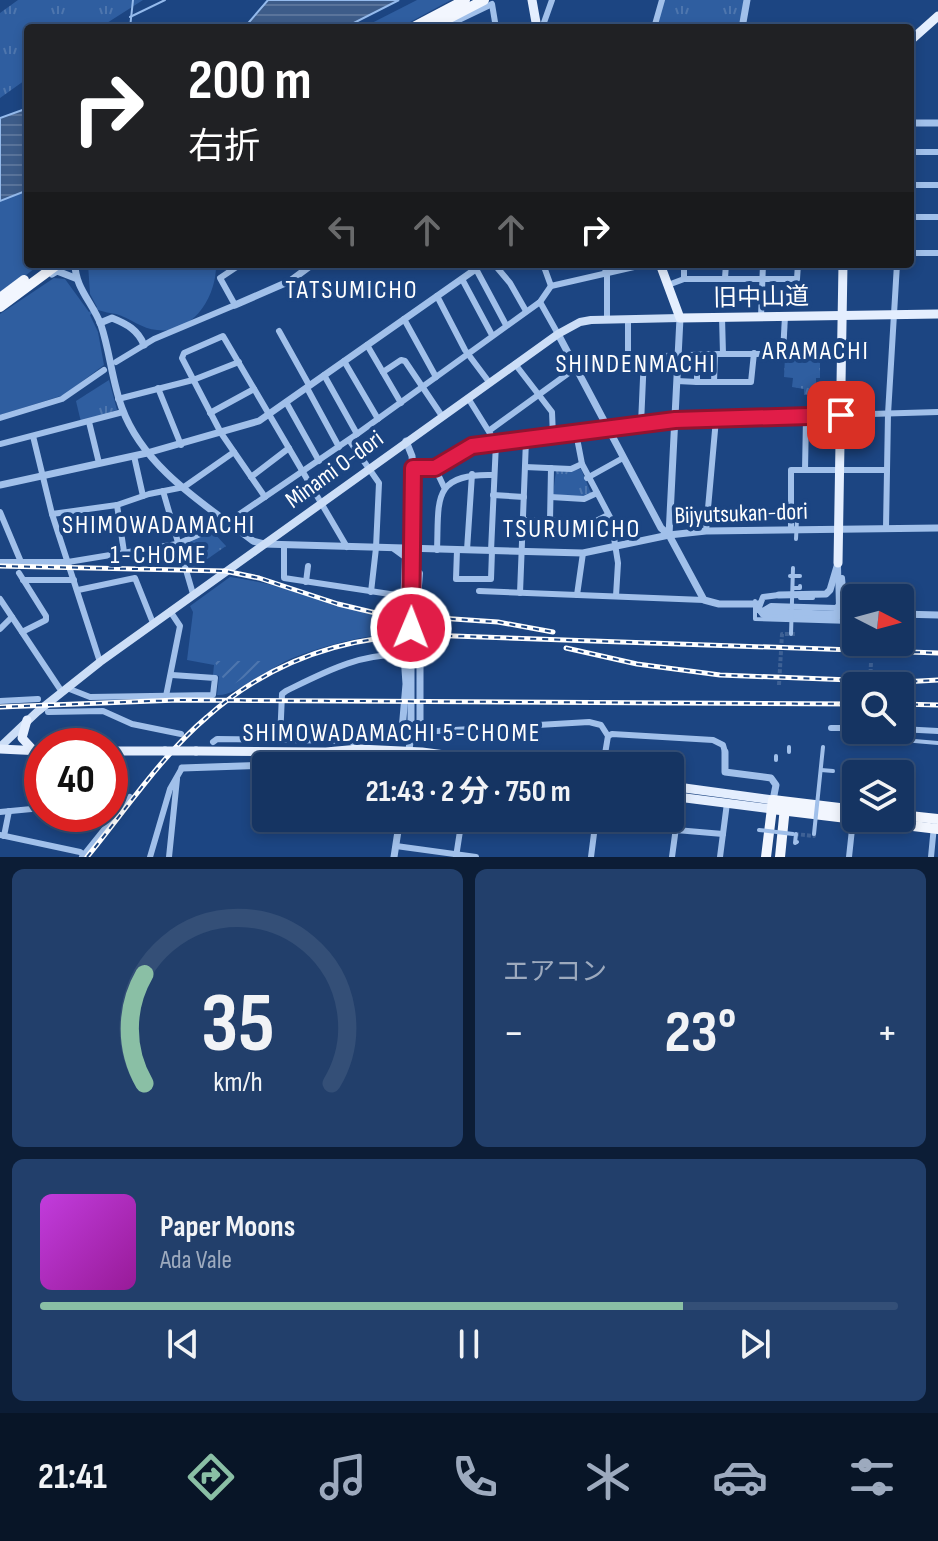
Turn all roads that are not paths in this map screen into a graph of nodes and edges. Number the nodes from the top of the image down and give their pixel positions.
1 (465, 0) edge
2 (484, 0) edge
3 (532, 0) edge
4 (552, 0) edge
5 (662, 0) edge
6 (747, 0) edge
7 (938, 16) edge
8 (420, 24) edge
9 (441, 24) edge
10 (442, 24) edge
11 (495, 24) edge
12 (538, 24) edge
13 (541, 24) edge
14 (655, 24) edge
15 (743, 24) edge
16 (914, 37) edge
17 (914, 123) edge
18 (938, 123) edge
19 (914, 152) edge
20 (938, 152) edge
21 (914, 185) edge
22 (938, 185) edge
23 (914, 217) edge
24 (938, 217) edge
25 (914, 253) edge
26 (938, 253) edge
27 (41, 268) edge
28 (53, 268) edge
29 (75, 268) edge
30 (227, 268) edge
31 (308, 268) edge
32 (476, 268) edge
33 (480, 268) edge
34 (497, 268) edge
35 (544, 268) edge
36 (605, 268) edge
37 (631, 268) edge
38 (662, 268) edge
39 (684, 268) edge
40 (726, 268) edge
41 (763, 268) edge
42 (798, 268) edge
43 (843, 268) edge
44 (897, 268) edge
45 (607, 274) junction
46 (75, 278) junction
47 (725, 278) junction
48 (763, 278) junction
49 (462, 279) junction
50 (684, 279) junction
51 (668, 285) junction
52 (551, 286) junction
53 (24, 289) junction
54 (437, 296) junction
55 (0, 298) edge
56 (540, 302) junction
57 (235, 305) junction
58 (0, 307) edge
59 (526, 311) junction
60 (894, 314) junction
61 (938, 314) edge
62 (842, 315) junction
63 (785, 316) junction
64 (722, 317) junction
65 (761, 317) junction
66 (680, 318) junction
67 (404, 319) junction
68 (628, 319) junction
69 (607, 320) junction
70 (100, 323) junction
71 (506, 325) junction
72 (279, 331) dead end
73 (558, 334) junction
74 (492, 335) junction
75 (144, 345) junction
76 (367, 345) junction
77 (469, 353) junction
78 (754, 353) junction
79 (783, 353) junction
80 (697, 354) junction
81 (715, 354) junction
82 (723, 354) junction
83 (842, 354) junction
84 (679, 355) junction
85 (628, 356) junction
86 (644, 356) junction
87 (344, 361) junction
88 (116, 362) dead end
89 (239, 362) junction
90 (515, 364) junction
91 (577, 367) junction
92 (104, 370) dead end
93 (383, 372) junction
94 (324, 375) junction
95 (436, 377) junction
96 (193, 380) junction
97 (677, 381) junction
98 (489, 382) junction
99 (697, 382) junction
100 (714, 382) junction
101 (308, 386) junction
102 (158, 388) junction
103 (422, 388) junction
104 (254, 389) junction
105 (538, 394) junction
106 (468, 398) junction
107 (118, 399) junction
108 (286, 402) junction
109 (401, 403) junction
110 (123, 412) junction
111 (938, 412) edge
112 (210, 413) junction
113 (269, 414) junction
114 (888, 414) junction
115 (841, 415) junction
116 (442, 416) junction
117 (0, 418) edge
118 (806, 418) junction
119 (378, 419) junction
120 (716, 419) junction
121 (675, 420) junction
122 (89, 422) junction
123 (641, 424) junction
124 (607, 429) junction
125 (490, 430) junction
126 (221, 433) junction
127 (576, 433) junction
128 (357, 434) junction
129 (33, 436) junction
130 (553, 436) junction
131 (349, 440) junction
132 (526, 440) junction
133 (406, 441) junction
134 (496, 443) junction
135 (0, 444) edge
136 (181, 445) junction
137 (339, 447) junction
138 (289, 448) junction
139 (234, 452) junction
140 (147, 453) junction
141 (134, 456) junction
142 (623, 458) junction
143 (319, 461) junction
144 (99, 463) junction
145 (582, 464) junction
146 (525, 467) junction
147 (413, 468) junction
148 (435, 468) junction
149 (551, 468) junction
150 (369, 469) junction
151 (805, 470) junction
152 (840, 470) junction
153 (887, 470) junction
154 (302, 472) junction
155 (472, 474) junction
156 (494, 475) junction
157 (42, 476) junction
158 (251, 477) junction
159 (587, 478) junction
160 (0, 485) edge
161 (184, 487) junction
162 (444, 487) junction
163 (163, 491) junction
164 (597, 493) junction
165 (493, 495) junction
166 (143, 496) junction
167 (265, 497) junction
168 (524, 497) junction
169 (551, 497) junction
170 (322, 503) junction
171 (117, 505) junction
172 (0, 512) edge
173 (52, 514) junction
174 (608, 515) junction
175 (797, 519) dead end
176 (523, 520) junction
177 (550, 521) junction
178 (228, 522) junction
179 (886, 528) junction
180 (938, 528) edge
181 (791, 530) junction
182 (839, 530) junction
183 (706, 531) junction
184 (669, 535) junction
185 (796, 539) dead end
186 (177, 544) junction
187 (264, 544) junction
188 (284, 546) junction
189 (615, 546) junction
190 (347, 547) junction
191 (376, 548) junction
192 (394, 549) junction
193 (412, 549) junction
194 (437, 550) junction
195 (457, 550) junction
196 (467, 550) junction
197 (491, 551) junction
198 (124, 552) junction
199 (521, 552) junction
200 (583, 553) junction
201 (0, 562) edge
202 (21, 562) junction
203 (68, 562) junction
204 (838, 563) junction
205 (308, 566) dead end
206 (412, 568) junction
207 (793, 568) dead end
208 (74, 580) junction
209 (840, 580) junction
210 (306, 582) junction
211 (844, 584) edge
212 (78, 590) junction
213 (479, 591) dead end
214 (371, 592) junction
215 (520, 593) junction
216 (193, 594) junction
217 (577, 595) junction
218 (779, 595) joint
219 (403, 596) junction
220 (616, 596) junction
221 (793, 598) junction
222 (813, 598) dead end
223 (0, 599) edge
224 (704, 600) junction
225 (758, 609) junction
226 (170, 611) junction
227 (914, 614) edge
228 (938, 615) edge
229 (747, 616) dead end
230 (12, 617) junction
231 (792, 620) junction
232 (842, 622) edge
233 (153, 623) junction
234 (411, 628) tunnel mouth
235 (0, 629) edge
236 (22, 632) junction
237 (791, 634) tunnel mouth
238 (408, 657) junction
239 (100, 662) junction
240 (172, 675) junction
241 (65, 690) junction
242 (166, 696) junction
243 (90, 697) junction
244 (38, 699) dead end
245 (0, 701) edge
246 (91, 711) junction
247 (48, 712) dead end
248 (27, 720) junction
249 (25, 728) edge
250 (831, 728) dead end
251 (842, 728) edge
252 (842, 729) edge
253 (914, 730) edge
254 (938, 731) edge
255 (420, 732) junction
256 (181, 734) dead end
257 (411, 734) junction
258 (608, 736) junction
259 (833, 739) dead end
260 (280, 740) junction
261 (914, 741) edge
262 (213, 742) dead end
263 (938, 743) edge
264 (823, 747) dead end
265 (0, 748) edge
266 (359, 749) junction
267 (24, 750) edge
268 (128, 751) edge
269 (326, 752) joint
270 (374, 752) edge
271 (409, 752) edge
272 (605, 752) edge
273 (725, 752) joint
274 (252, 763) edge
275 (821, 770) junction
276 (833, 771) dead end
277 (180, 772) junction
278 (684, 789) edge
279 (130, 797) dead end
280 (684, 798) edge
281 (727, 803) junction
282 (773, 805) junction
283 (785, 806) junction
284 (24, 810) edge
285 (9, 811) junction
286 (0, 812) edge
287 (842, 813) edge
288 (914, 818) edge
289 (914, 822) edge
290 (936, 824) edge
291 (759, 830) dead end
292 (684, 831) edge
293 (398, 832) edge
294 (460, 832) edge
295 (594, 832) edge
296 (676, 832) edge
297 (852, 832) edge
298 (723, 834) junction
299 (814, 834) dead end
300 (2, 835) edge
301 (797, 842) tunnel mouth
302 (396, 846) junction
303 (83, 856) edge
304 (456, 856) edge
305 (150, 857) edge
306 (169, 857) edge
307 (394, 857) edge
308 (476, 857) edge
309 (591, 857) edge
310 (672, 857) edge
311 (720, 857) edge
312 (766, 857) edge
313 (780, 857) edge
314 (849, 857) edge
315 (931, 857) edge

1 - 8 highway
2 - 9 highway
3 - 12 main road
4 - 13 street
5 - 14 street
6 - 15 street
7 - 16 main road
10 - 11 street
17 - 18 street
19 - 20 street
21 - 22 street
23 - 24 street
25 - 26 street
27 - 55 highway
28 - 53 highway
29 - 46 street
30 - 57 street
31 - 57 street
32 - 49 street
33 - 71 street
34 - 59 street
35 - 52 street
36 - 45 street
37 - 45 street
38 - 51 main road
39 - 50 street
40 - 47 street
41 - 48 street
42 - 48 street
43 - 62 main road
44 - 60 street
45 - 52 street
45 - 69 street
46 - 53 street
46 - 70 street
47 - 48 street
47 - 50 street
48 - 65 street
49 - 54 street
49 - 74 street
50 - 51 street
51 - 66 main road
52 - 56 street
53 - 58 highway
54 - 67 street
54 - 77 street
56 - 59 street
56 - 73 street
57 - 75 street
59 - 71 street
60 - 61 main road, 旧中山道
60 - 62 main road, 旧中山道
60 - 114 street
62 - 63 main road, 旧中山道
62 - 83 main road
63 - 65 main road, 旧中山道
63 - 79 street
64 - 65 main road, 旧中山道
64 - 66 main road, 旧中山道
64 - 82 street
66 - 68 main road, Minami O-dori
66 - 84 street
67 - 76 street
67 - 95 street
68 - 69 main road, Minami O-dori
68 - 85 street
69 - 73 main road, Minami O-dori
70 - 75 street
70 - 107 street
71 - 74 street
72 - 101 street
73 - 90 main road, Minami O-dori
73 - 91 street
74 - 77 street
75 - 88 street
76 - 87 street
76 - 93 street
77 - 95 street
77 - 98 street
78 - 79 street
78 - 82 street
78 - 100 street
79 - 83 street
80 - 81 street
80 - 84 street
80 - 99 street
81 - 82 street
81 - 100 street
83 - 115 main road
84 - 86 street
84 - 97 street
85 - 86 street
85 - 91 street
86 - 123 street
87 - 94 street
87 - 119 street
89 - 96 street
89 - 96 street
89 - 104 street
90 - 98 main road, Minami O-dori
90 - 105 street
91 - 105 street
91 - 124 street
92 - 117 street
93 - 103 street
93 - 109 street
94 - 101 street
94 - 128 street
95 - 103 street
96 - 102 street
96 - 112 street
97 - 99 street
97 - 121 street
98 - 106 main road, Minami O-dori
99 - 100 street
101 - 108 street
101 - 137 street
102 - 107 street
102 - 136 street
103 - 109 street
103 - 116 street
104 - 112 street
104 - 113 street
105 - 125 street
105 - 130 street
106 - 116 main road, Minami O-dori
106 - 125 street
107 - 110 street
108 - 113 street
108 - 143 street
109 - 119 street
110 - 122 street
110 - 140 street
111 - 114 street
112 - 126 street
113 - 126 street
113 - 138 street
114 - 115 street
114 - 153 street
115 - 118 street
115 - 152 main road
116 - 133 main road, Minami O-dori
118 - 120 street
118 - 151 street
119 - 128 street
120 - 121 street
120 - 183 street
121 - 123 street
121 - 184 street
122 - 129 street
122 - 144 street
123 - 124 street
124 - 127 street
124 - 142 street
125 - 134 street
126 - 136 street
126 - 139 street
127 - 130 street
127 - 145 street
128 - 131 street
129 - 135 street
129 - 157 street
130 - 132 street
131 - 137 street
131 - 150 street
132 - 134 street
132 - 146 street
133 - 147 street
133 - 150 main road, Minami O-dori
134 - 148 street
134 - 156 street
136 - 140 street
137 - 143 street
138 - 154 street
138 - 158 street
139 - 158 street
139 - 161 street
140 - 141 street
140 - 161 street
141 - 144 street
141 - 166 street
142 - 159 street
142 - 184 street
143 - 154 street
144 - 157 street
145 - 149 street
145 - 159 street
146 - 149 street
146 - 168 street
147 - 148 street
147 - 193 street
148 - 162 street
149 - 169 street
150 - 170 main road, Minami O-dori
150 - 191 street
151 - 152 street
151 - 181 street
152 - 153 street
152 - 182 main road
153 - 179 street
154 - 167 street
154 - 170 street
155 - 156 street
155 - 162 street
155 - 196 street
156 - 165 street
157 - 160 street
157 - 173 street
158 - 167 street
159 - 164 street
161 - 163 street
161 - 178 street
162 - 194 street
163 - 166 street
163 - 186 street
164 - 169 street
164 - 174 street
165 - 168 street
165 - 197 street
166 - 171 street
167 - 178 street
168 - 176 street
169 - 177 street
170 - 187 main road, Minami O-dori
170 - 190 street
171 - 173 street
171 - 198 street
172 - 202 street
173 - 203 street
174 - 177 street
174 - 189 street
175 - 185 street, bridge
176 - 177 street
176 - 199 street
178 - 186 street
178 - 187 street
179 - 180 street, Bijyutsukan-dori
179 - 182 street, Bijyutsukan-dori
181 - 182 street, Bijyutsukan-dori
181 - 183 street, Bijyutsukan-dori
182 - 204 main road
183 - 184 street, Bijyutsukan-dori
184 - 189 street, Bijyutsukan-dori
184 - 224 street
186 - 198 street
186 - 216 street
187 - 188 street, Bijyutsukan-dori
187 - 216 main road, Minami O-dori
188 - 190 street, Bijyutsukan-dori
188 - 210 street
189 - 200 street, Bijyutsukan-dori
189 - 220 street
190 - 191 street, Bijyutsukan-dori
191 - 192 street, Bijyutsukan-dori
191 - 214 street
192 - 193 street, Bijyutsukan-dori
192 - 219 street
193 - 194 street, Bijyutsukan-dori
193 - 206 street
194 - 195 street, Bijyutsukan-dori
195 - 196 street, Bijyutsukan-dori
195 - 197 street
196 - 197 street, Bijyutsukan-dori
197 - 199 street, Bijyutsukan-dori
198 - 203 street
199 - 200 street, Bijyutsukan-dori
199 - 215 street
200 - 217 street
201 - 202 street
202 - 203 street
203 - 208 street
204 - 209 street
204 - 211 street
204 - 218 street
205 - 210 street
206 - 219 street, bridge
206 - 234 street
207 - 221 street, bridge
208 - 212 street
208 - 236 street
209 - 225 street
209 - 225 street
210 - 214 street
212 - 233 street
212 - 239 street
213 - 215 street
214 - 219 street
215 - 217 street
216 - 226 main road, Minami O-dori
217 - 220 street
218 - 225 street
220 - 224 street
221 - 222 street
221 - 231 street, bridge
223 - 230 street
224 - 225 street
225 - 229 street, bridge
225 - 231 street, bridge
226 - 233 main road, Minami O-dori
226 - 240 street
227 - 228 street
230 - 235 street
230 - 236 street
231 - 232 street, bridge
231 - 237 street, bridge
233 - 239 main road, Minami O-dori
236 - 241 street
238 - 255 street
238 - 257 street
238 - 257 street
238 - 260 street
239 - 241 main road, Minami O-dori
240 - 242 street
240 - 242 street
241 - 243 street
241 - 248 main road, Minami O-dori
242 - 243 street
243 - 246 street
244 - 245 street
246 - 247 street
246 - 256 street
248 - 249 main road
248 - 265 main road, Minami O-dori
250 - 251 street
252 - 259 street
253 - 254 street
255 - 257 street
255 - 258 street
257 - 271 street
258 - 272 street
258 - 273 street
260 - 262 street
260 - 266 street
261 - 263 street
264 - 275 street, bridge
265 - 267 main road
266 - 269 main road
266 - 270 main road
268 - 269 main road, bridge
273 - 282 street
274 - 277 street
275 - 276 street
275 - 299 street, bridge
277 - 305 street
277 - 306 street
278 - 282 main road
279 - 303 street
280 - 281 main road
281 - 282 main road
281 - 298 street
282 - 283 highway
282 - 312 highway
283 - 287 highway
283 - 313 highway
284 - 285 street
285 - 286 street
285 - 300 street
288 - 290 highway
289 - 290 highway
290 - 315 street
291 - 301 street, bridge
292 - 298 street
293 - 302 street
294 - 304 street
295 - 309 street
296 - 310 street
297 - 314 street
298 - 311 street
300 - 303 street
302 - 304 street
302 - 307 street
304 - 308 street

